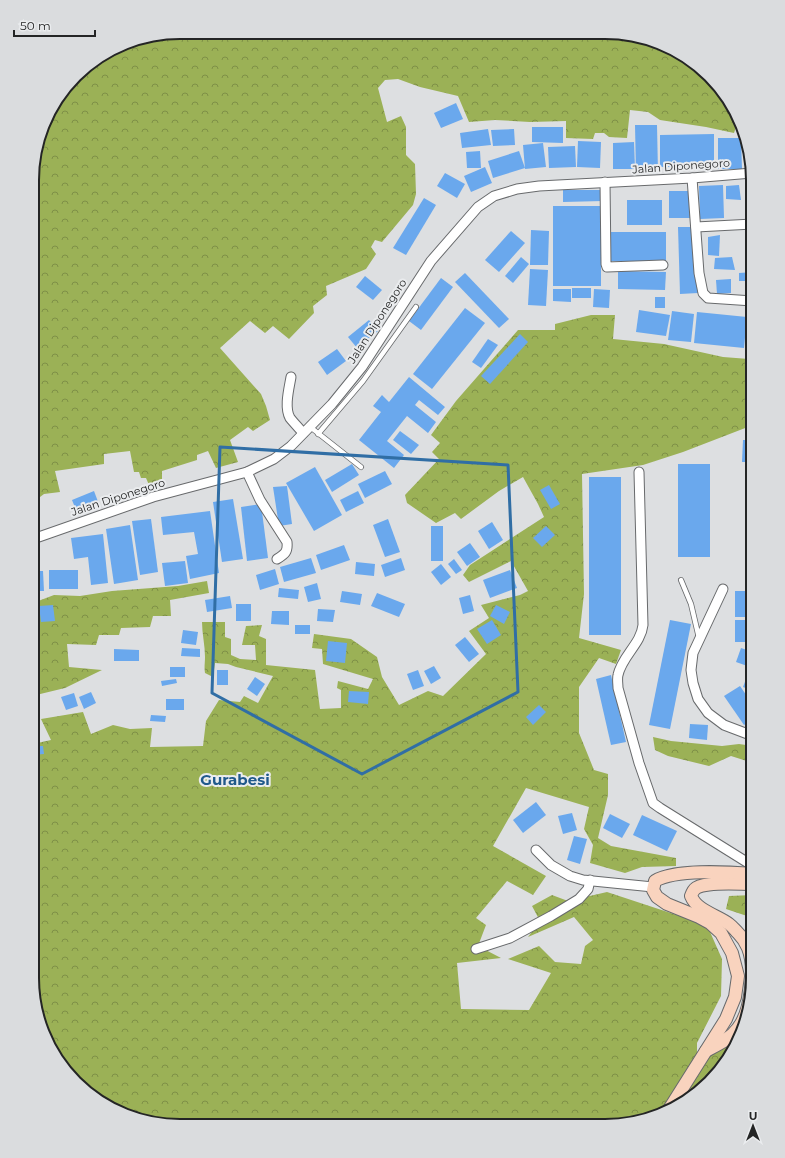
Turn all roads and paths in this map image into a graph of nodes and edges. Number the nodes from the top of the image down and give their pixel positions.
1 (746, 174) edge
2 (692, 178) junction
3 (605, 182) junction
4 (746, 224) edge
5 (696, 227) junction
6 (663, 265) dead end
7 (746, 301) edge
8 (416, 307) dead end
9 (290, 377) dead end
10 (306, 429) junction
11 (318, 434) junction
12 (361, 467) dead end
13 (248, 472) junction
14 (639, 472) dead end
15 (39, 537) edge
16 (277, 559) dead end
17 (681, 580) dead end
18 (723, 589) dead end
19 (699, 641) junction
20 (746, 733) edge
21 (536, 850) dead end
22 (746, 862) edge
23 (746, 874) edge
24 (590, 880) junction
25 (746, 884) edge
26 (653, 887) junction
27 (746, 945) edge
28 (476, 949) dead end
29 (731, 1040) edge
30 (705, 1052) junction
31 (675, 1100) edge

1 - 2 street, Jalan Diponegoro
2 - 3 street, Jalan Diponegoro
2 - 5 street
3 - 6 street
3 - 10 street, Jalan Diponegoro
4 - 5 street
5 - 7 street
8 - 11 lane
9 - 10 street
10 - 11 lane
10 - 13 street, Jalan Diponegoro
11 - 12 lane
13 - 15 street, Jalan Diponegoro
13 - 16 street
14 - 22 street
17 - 19 lane
18 - 19 street
19 - 20 street
21 - 24 street
23 - 26 street
24 - 26 street
24 - 28 street
25 - 27 street
26 - 30 street
29 - 30 street
30 - 31 street

